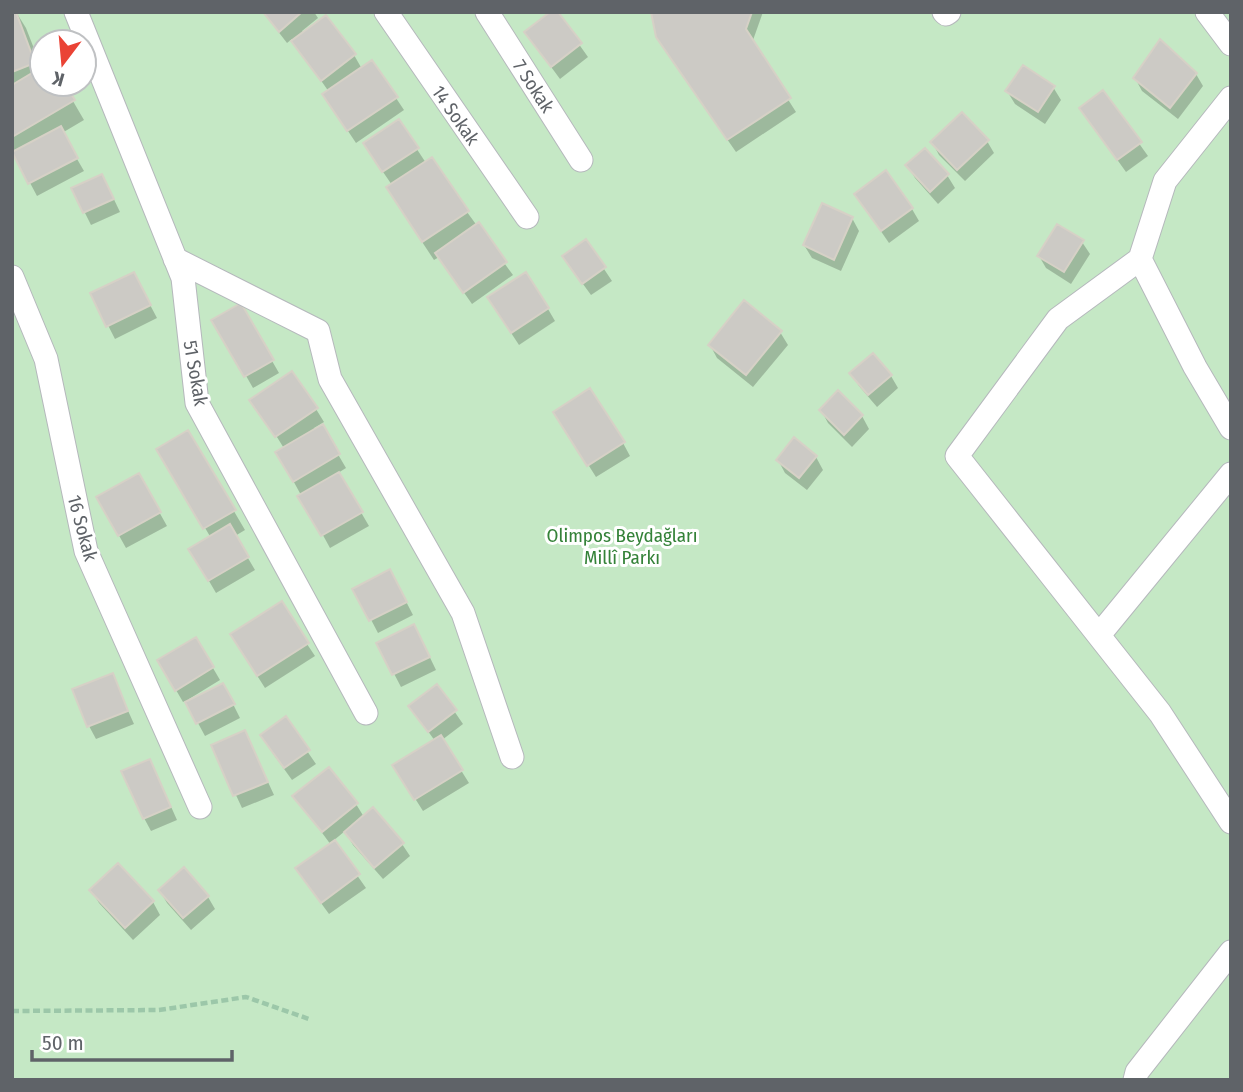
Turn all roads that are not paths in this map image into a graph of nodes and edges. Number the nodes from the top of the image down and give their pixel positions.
1 (76, 12) edge
2 (386, 12) edge
3 (486, 12) edge
4 (1207, 12) edge
5 (1231, 44) edge
6 (1231, 98) edge
7 (581, 160) dead end
8 (527, 217) dead end
9 (175, 259) junction
10 (1140, 259) junction
11 (12, 277) edge
12 (1231, 428) edge
13 (1231, 474) edge
14 (1099, 635) junction
15 (366, 713) dead end
16 (512, 757) dead end
17 (200, 807) dead end
18 (1231, 822) edge
19 (1231, 952) edge
20 (1135, 1080) edge

1 - 9 street, 51 Sokak
2 - 8 street, 14 Sokak
3 - 7 street, 7 Sokak
4 - 5 street
6 - 10 street
9 - 15 street, 51 Sokak
9 - 16 street
10 - 12 street
10 - 14 street
11 - 17 street, 16 Sokak
13 - 14 street
14 - 18 street
19 - 20 street

